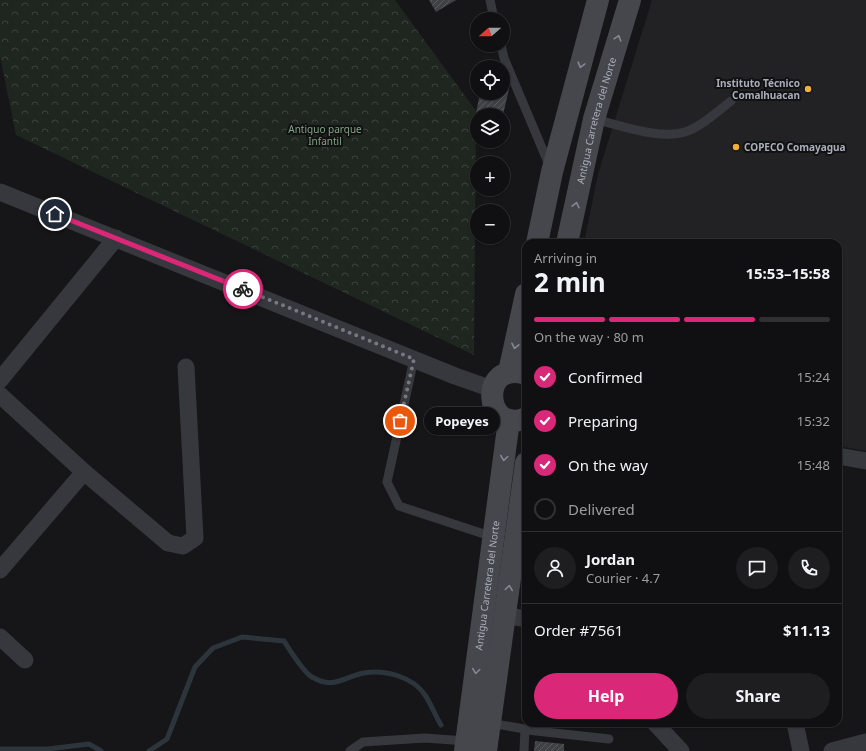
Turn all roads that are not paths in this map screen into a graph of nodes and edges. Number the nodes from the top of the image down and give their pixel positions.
1 (490, 0) edge
2 (598, 0) edge
3 (630, 0) edge
4 (493, 12) edge
5 (503, 52) edge
6 (731, 101) dead end
7 (594, 119) junction
8 (552, 172) junction
9 (0, 192) edge
10 (116, 238) junction
11 (538, 239) edge
12 (568, 239) edge
13 (522, 334) edge
14 (414, 359) junction
15 (186, 367) dead end
16 (518, 373) edge
17 (0, 380) edge
18 (492, 389) junction
19 (0, 395) edge
20 (517, 419) edge
21 (842, 457) edge
22 (866, 461) edge
23 (84, 472) junction
24 (522, 525) edge
25 (493, 537) junction
26 (0, 570) edge
27 (516, 617) edge
28 (0, 636) edge
29 (25, 660) dead end
30 (490, 723) junction
31 (659, 727) edge
32 (795, 727) edge
33 (525, 729) junction
34 (610, 739) dead end
35 (866, 742) edge
36 (466, 746) edge
37 (350, 751) edge
38 (486, 751) edge
39 (524, 751) edge
40 (682, 751) edge
41 (802, 751) edge
42 (832, 751) edge

1 - 4 lane
2 -> 8 main road
7 -> 3 main road, Antigua Carretera del Norte
5 - 8 lane
6 - 7 lane
12 -> 7 main road, Antigua Carretera del Norte
8 - 11 main road
9 - 10 street
10 - 14 street
10 - 17 street
13 -> 16 main road
14 - 18 street
14 - 25 lane
15 - 23 street
16 - 18 main road
18 - 20 main road
19 - 23 street
20 -> 25 main road, Antigua Carretera del Norte
21 - 22 street
23 - 26 street
27 -> 24 main road
25 -> 36 main road, Antigua Carretera del Norte
27 - 30 main road
28 - 29 street
30 - 33 lane
30 - 38 main road
31 - 40 street
32 - 41 street
33 - 34 lane
33 - 39 lane
35 - 42 street
36 - 37 lane

